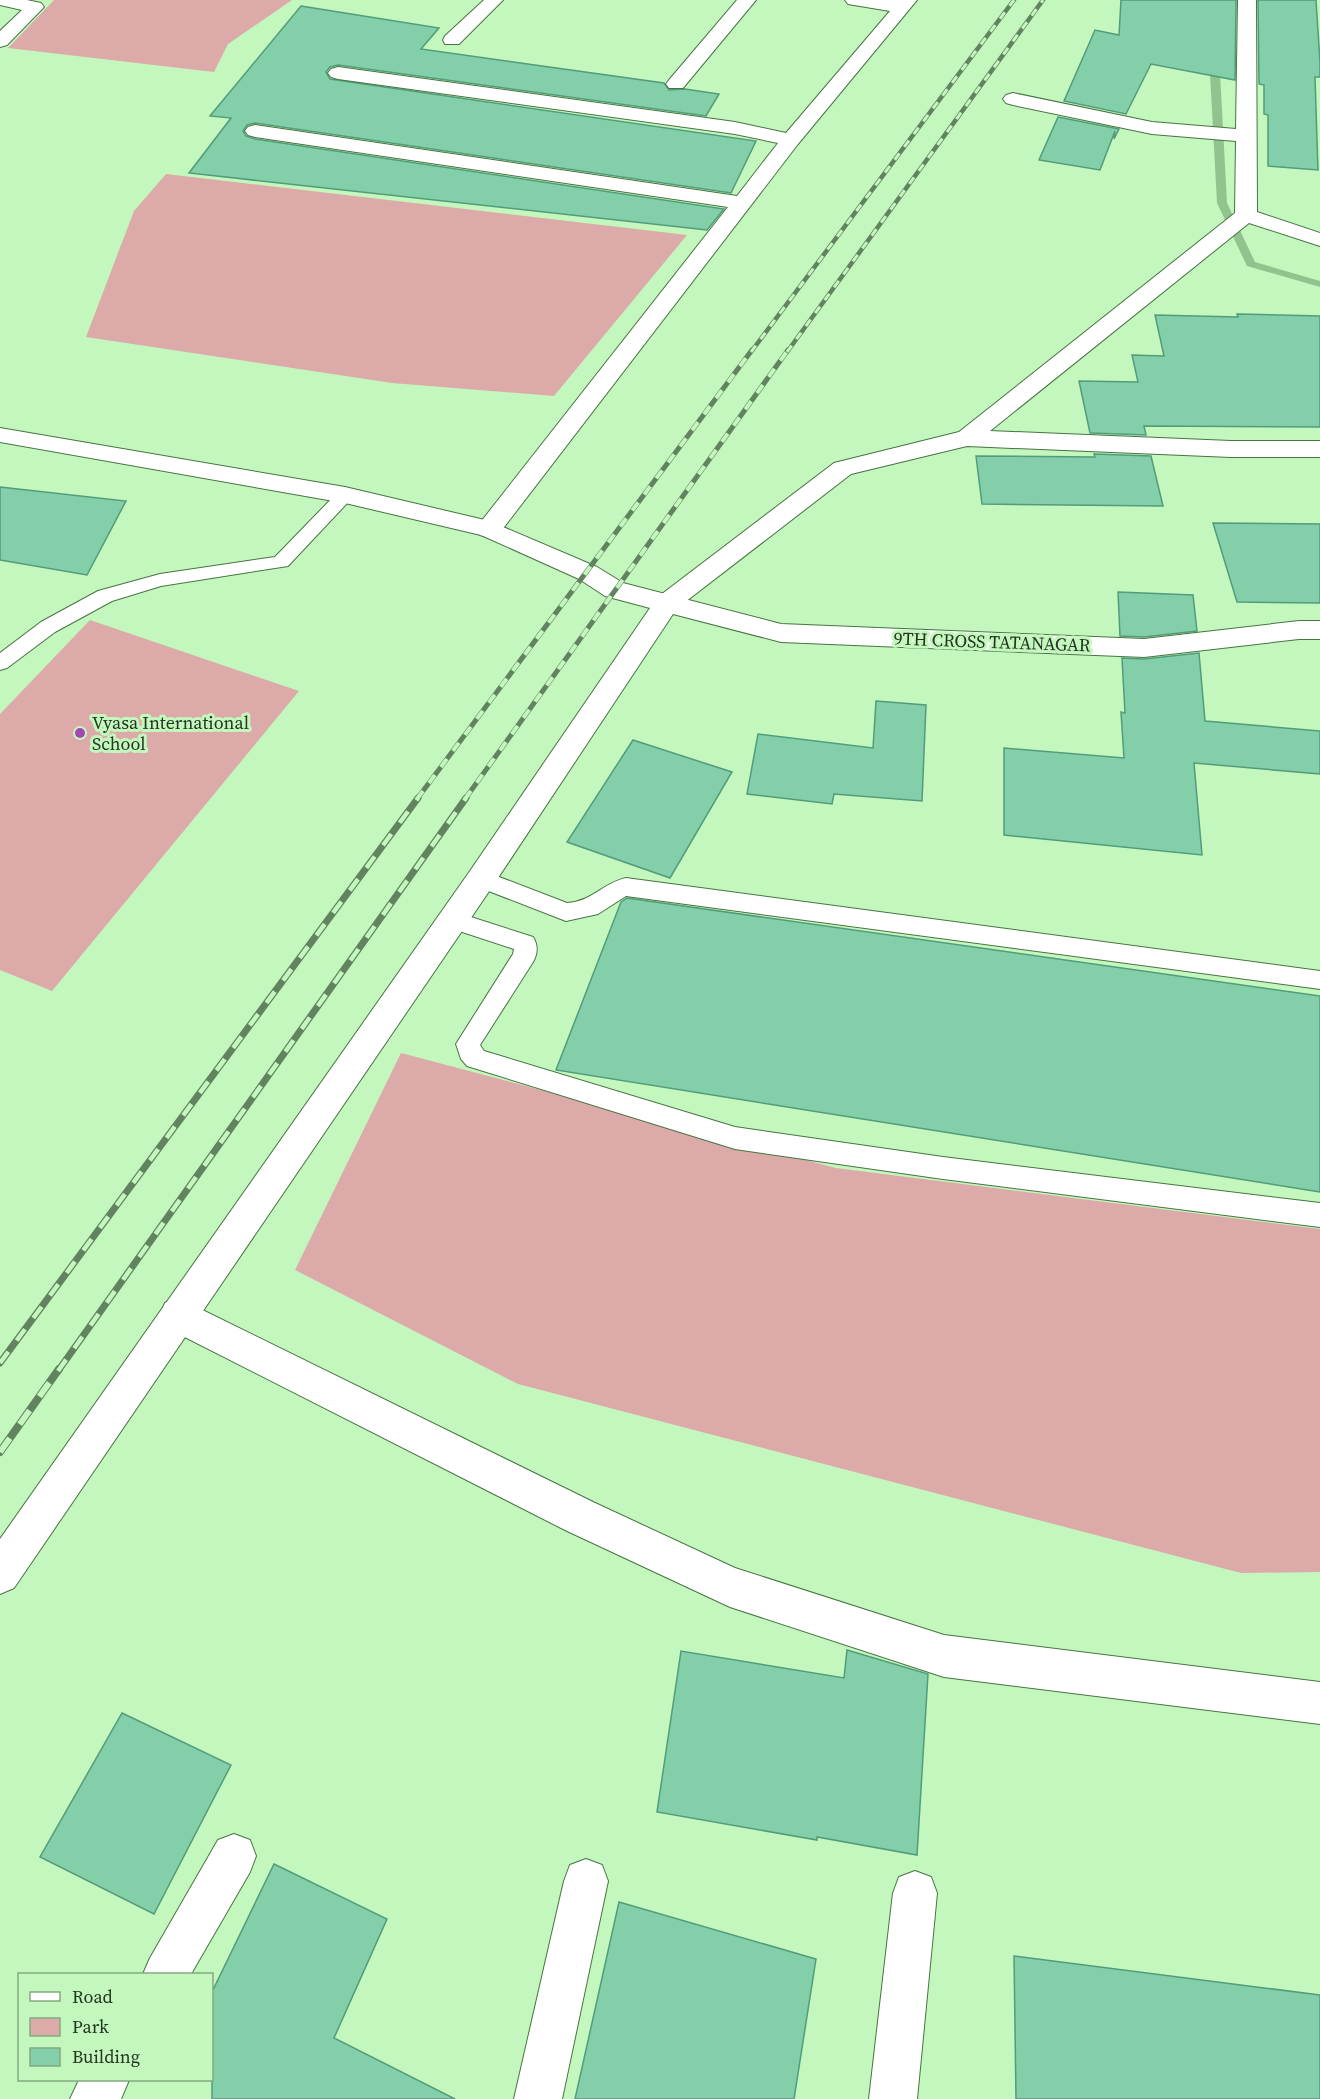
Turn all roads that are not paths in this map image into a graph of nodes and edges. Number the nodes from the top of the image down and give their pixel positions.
1 (0, 0) edge
2 (494, 0) edge
3 (747, 0) edge
4 (854, 0) edge
5 (1247, 0) edge
6 (39, 3) edge
7 (906, 4) edge
8 (452, 40) dead end
9 (0, 41) edge
10 (338, 73) dead end
11 (676, 84) dead end
12 (1013, 99) dead end
13 (255, 131) dead end
14 (1246, 136) junction
15 (791, 140) junction
16 (742, 203) junction
17 (1244, 216) junction
18 (1320, 240) edge
19 (0, 435) edge
20 (967, 438) junction
21 (1320, 449) edge
22 (345, 495) junction
23 (489, 529) junction
24 (667, 603) junction
25 (1320, 630) edge
26 (0, 663) edge
27 (481, 879) junction
28 (452, 920) junction
29 (1320, 980) edge
30 (1320, 1215) edge
31 (178, 1315) junction
32 (0, 1574) edge
33 (1320, 1703) edge
34 (234, 1856) dead end
35 (586, 1881) dead end
36 (915, 1893) dead end
37 (167, 1973) edge
38 (104, 2081) edge
39 (94, 2099) edge
40 (538, 2099) edge
41 (893, 2099) edge

1 - 6 street
2 - 8 street
3 - 11 street
4 - 7 street
5 - 14 street
6 - 9 street
7 - 15 street
10 - 15 street
12 - 14 street
13 - 16 street
14 - 17 street
15 - 16 street
16 - 23 street
17 - 18 street
17 - 20 street
19 - 22 street, 9TH CROSS TATANAGAR
20 - 21 street
20 - 24 street
22 - 23 street, 9TH CROSS TATANAGAR
22 - 26 lane
23 - 24 street, 9TH CROSS TATANAGAR
24 - 25 street, 9TH CROSS TATANAGAR
24 - 27 street
27 - 28 street
27 - 29 lane
28 - 30 lane
28 - 31 street
31 - 32 street
31 - 33 street
34 - 37 street
35 - 40 street
36 - 41 street
38 - 39 street

